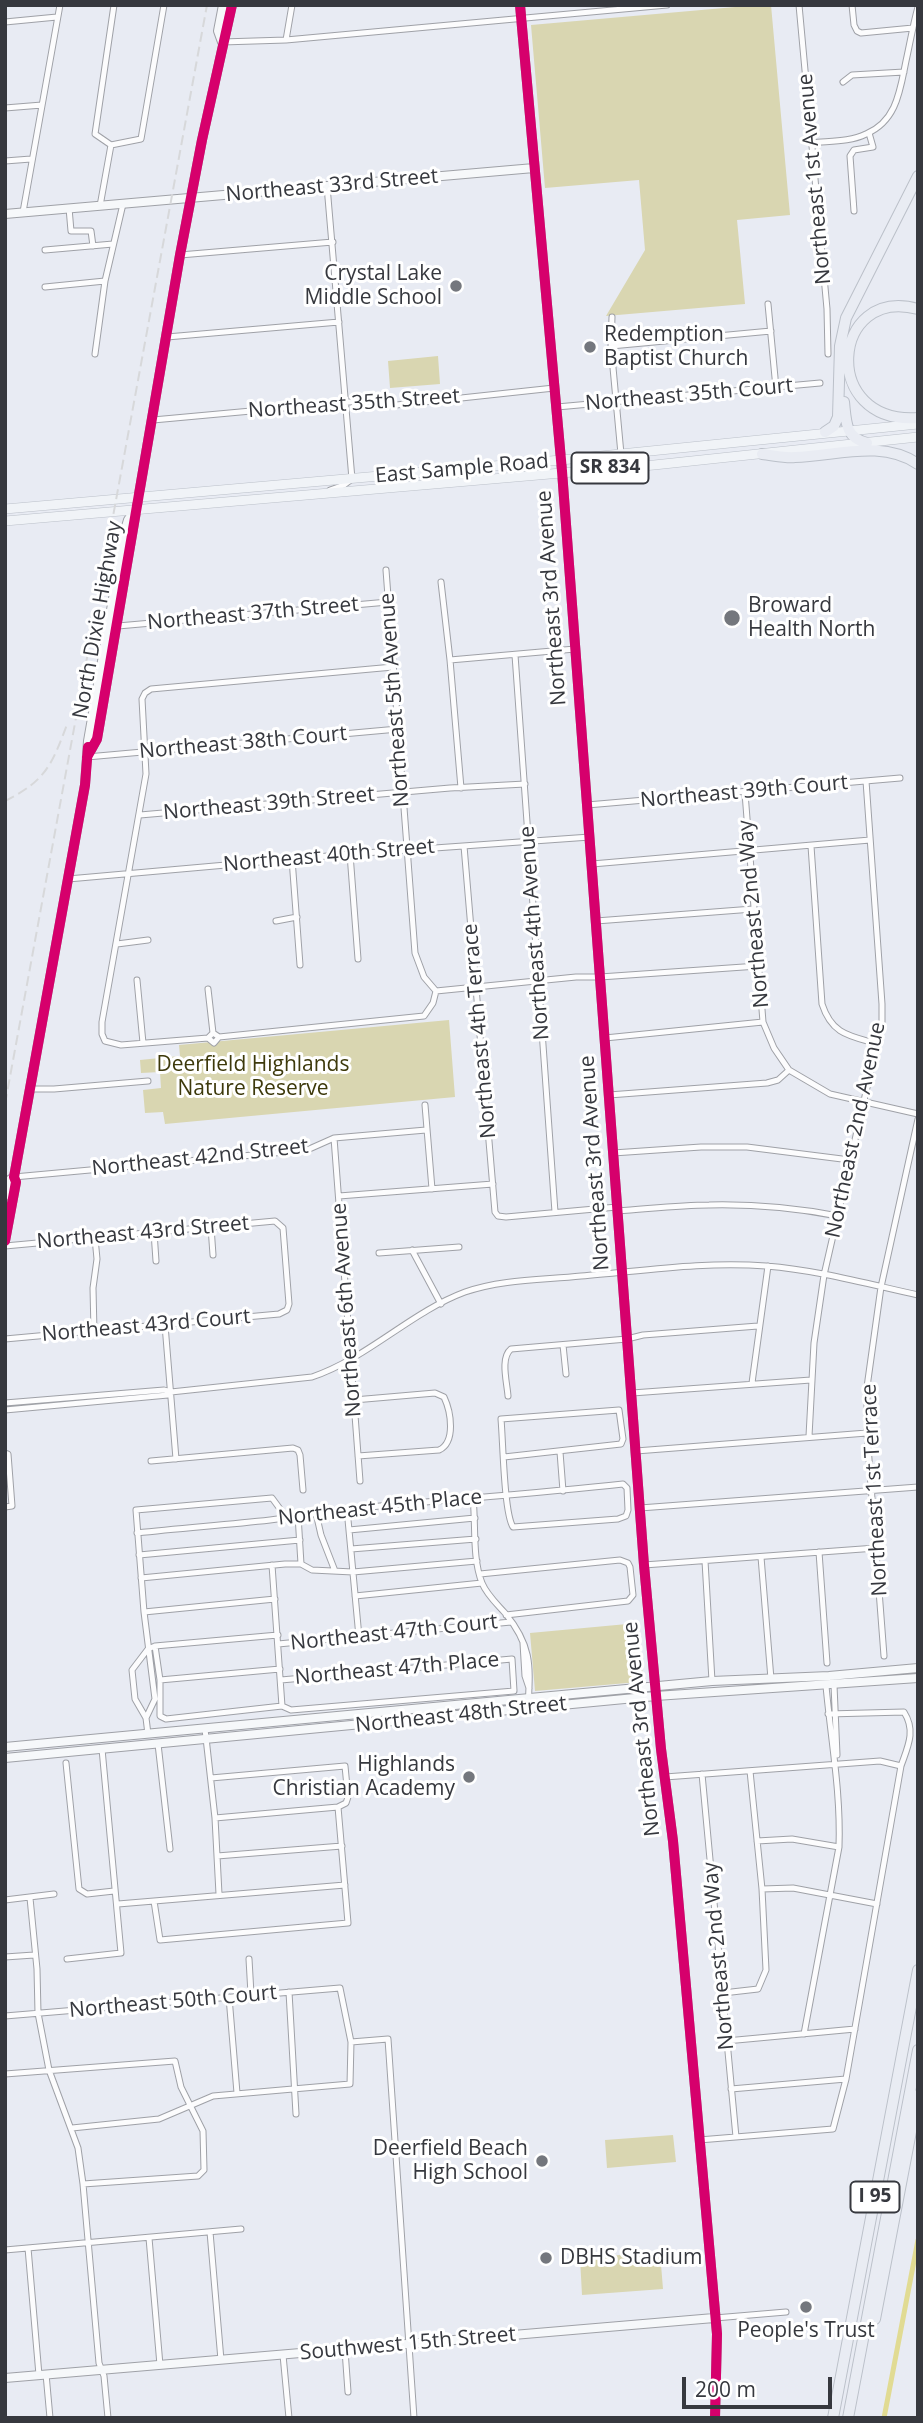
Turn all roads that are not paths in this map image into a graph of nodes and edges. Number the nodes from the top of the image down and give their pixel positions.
1 (60, 5) edge
2 (114, 5) edge
3 (163, 5) edge
4 (223, 5) edge
5 (232, 5) edge
6 (292, 5) edge
7 (520, 5) edge
8 (667, 5) edge
9 (799, 5) edge
10 (852, 5) edge
11 (918, 7) edge
12 (57, 17) junction
13 (521, 19) junction
14 (5, 22) edge
15 (913, 29) junction
16 (286, 40) junction
17 (222, 42) junction
18 (904, 72) junction
19 (843, 82) dead end
20 (42, 104) junction
21 (5, 108) edge
22 (869, 133) junction
23 (813, 143) junction
24 (111, 145) junction
25 (32, 159) junction
26 (5, 161) edge
27 (534, 168) junction
28 (918, 176) edge
29 (327, 186) junction
30 (192, 198) junction
31 (123, 204) junction
32 (100, 206) junction
33 (69, 208) junction
34 (854, 211) dead end
35 (23, 213) junction
36 (5, 214) edge
37 (333, 242) junction
38 (113, 244) junction
39 (93, 246) junction
40 (45, 250) dead end
41 (180, 255) junction
42 (105, 281) junction
43 (45, 286) dead end
44 (768, 304) dead end
45 (918, 309) edge
46 (612, 317) dead end
47 (339, 322) junction
48 (771, 331) junction
49 (167, 337) junction
50 (611, 346) junction
51 (95, 354) dead end
52 (828, 354) dead end
53 (840, 375) junction
54 (820, 383) dead end
55 (554, 388) junction
56 (776, 388) junction
57 (346, 402) junction
58 (617, 402) junction
59 (557, 407) junction
60 (918, 418) edge
61 (153, 419) junction
62 (918, 424) edge
63 (848, 430) junction
64 (825, 432) junction
65 (918, 437) edge
66 (867, 443) junction
67 (621, 454) junction
68 (762, 454) junction
69 (561, 460) junction
70 (918, 464) edge
71 (562, 471) junction
72 (392, 475) junction
73 (352, 478) junction
74 (354, 489) junction
75 (324, 492) junction
76 (138, 496) junction
77 (136, 508) junction
78 (5, 509) edge
79 (5, 521) edge
80 (386, 570) dead end
81 (441, 582) dead end
82 (388, 603) junction
83 (118, 626) junction
84 (575, 649) junction
85 (515, 655) junction
86 (450, 660) junction
87 (393, 667) junction
88 (398, 729) junction
89 (146, 752) junction
90 (87, 757) junction
91 (900, 778) dead end
92 (866, 781) junction
93 (525, 784) junction
94 (461, 788) junction
95 (402, 792) junction
96 (745, 793) junction
97 (587, 805) junction
98 (140, 815) junction
99 (590, 837) junction
100 (870, 840) junction
101 (529, 841) junction
102 (464, 846) junction
103 (811, 846) junction
104 (407, 849) junction
105 (749, 851) junction
106 (350, 854) junction
107 (292, 859) junction
108 (592, 864) junction
109 (130, 874) junction
110 (68, 879) junction
111 (753, 909) junction
112 (297, 917) junction
113 (276, 921) dead end
114 (596, 921) junction
115 (148, 940) dead end
116 (117, 944) junction
117 (358, 959) dead end
118 (300, 965) dead end
119 (758, 966) junction
120 (600, 977) junction
121 (137, 980) dead end
122 (539, 980) junction
123 (476, 986) junction
124 (208, 989) dead end
125 (436, 991) junction
126 (763, 1022) junction
127 (210, 1035) junction
128 (605, 1038) junction
129 (143, 1043) junction
130 (878, 1044) junction
131 (789, 1070) junction
132 (148, 1081) dead end
133 (31, 1089) junction
134 (609, 1095) junction
135 (864, 1101) junction
136 (425, 1105) dead end
137 (918, 1114) edge
138 (918, 1119) edge
139 (426, 1130) junction
140 (334, 1138) junction
141 (613, 1153) junction
142 (850, 1160) junction
143 (14, 1177) junction
144 (493, 1184) junction
145 (432, 1189) junction
146 (5, 1196) edge
147 (339, 1196) junction
148 (618, 1209) junction
149 (555, 1212) junction
150 (838, 1216) junction
151 (211, 1227) junction
152 (153, 1232) junction
153 (95, 1238) junction
154 (5, 1243) edge
155 (459, 1247) dead end
156 (412, 1250) junction
157 (379, 1253) dead end
158 (213, 1255) dead end
159 (156, 1261) dead end
160 (768, 1266) junction
161 (622, 1272) junction
162 (824, 1275) junction
163 (881, 1287) junction
164 (918, 1295) edge
165 (441, 1304) junction
166 (287, 1310) joint
167 (165, 1325) junction
168 (758, 1326) junction
169 (94, 1332) junction
170 (5, 1339) edge
171 (627, 1339) junction
172 (563, 1345) junction
173 (351, 1360) junction
174 (566, 1374) dead end
175 (811, 1380) junction
176 (752, 1383) junction
177 (171, 1392) junction
178 (632, 1393) junction
179 (508, 1396) dead end
180 (354, 1400) junction
181 (5, 1403) edge
182 (5, 1410) edge
183 (867, 1433) junction
184 (810, 1436) junction
185 (636, 1451) junction
186 (560, 1452) junction
187 (6, 1453) edge
188 (358, 1456) junction
189 (504, 1457) junction
190 (176, 1459) junction
191 (151, 1461) dead end
192 (7, 1475) edge
193 (360, 1481) dead end
194 (918, 1487) edge
195 (303, 1490) dead end
196 (562, 1491) junction
197 (872, 1491) junction
198 (507, 1495) junction
199 (473, 1498) junction
200 (8, 1506) edge
201 (640, 1508) junction
202 (347, 1509) junction
203 (316, 1513) junction
204 (298, 1515) junction
205 (286, 1517) junction
206 (475, 1518) junction
207 (349, 1530) junction
208 (138, 1532) junction
209 (476, 1539) junction
210 (300, 1540) junction
211 (876, 1548) junction
212 (351, 1549) junction
213 (819, 1552) junction
214 (139, 1555) junction
215 (761, 1557) junction
216 (477, 1561) junction
217 (705, 1562) junction
218 (301, 1564) junction
219 (272, 1565) junction
220 (644, 1565) junction
221 (335, 1571) junction
222 (353, 1572) junction
223 (480, 1574) junction
224 (141, 1578) junction
225 (482, 1583) junction
226 (355, 1596) junction
227 (275, 1600) junction
228 (144, 1612) junction
229 (506, 1615) junction
230 (511, 1622) junction
231 (278, 1635) junction
232 (359, 1637) junction
233 (278, 1644) junction
234 (155, 1646) junction
235 (148, 1649) junction
236 (884, 1656) dead end
237 (827, 1663) dead end
238 (918, 1668) edge
239 (280, 1669) junction
240 (918, 1678) edge
241 (771, 1679) junction
242 (160, 1680) junction
243 (281, 1680) junction
244 (712, 1681) junction
245 (830, 1686) junction
246 (772, 1689) junction
247 (656, 1691) junction
248 (529, 1694) junction
249 (563, 1694) junction
250 (282, 1706) junction
251 (542, 1707) junction
252 (528, 1708) junction
253 (832, 1714) junction
254 (146, 1718) junction
255 (205, 1729) junction
256 (148, 1735) junction
257 (206, 1739) junction
258 (158, 1744) junction
259 (5, 1747) edge
260 (103, 1749) junction
261 (89, 1751) junction
262 (5, 1758) edge
263 (66, 1763) dead end
264 (835, 1764) junction
265 (901, 1766) junction
266 (750, 1771) junction
267 (702, 1774) junction
268 (665, 1777) junction
269 (211, 1778) junction
270 (338, 1807) junction
271 (215, 1818) junction
272 (757, 1841) junction
273 (342, 1846) junction
274 (839, 1847) junction
275 (170, 1849) dead end
276 (217, 1856) junction
277 (345, 1885) junction
278 (762, 1889) junction
279 (114, 1891) junction
280 (54, 1894) dead end
281 (219, 1894) junction
282 (831, 1894) junction
283 (30, 1898) junction
284 (5, 1900) edge
285 (154, 1900) junction
286 (118, 1904) junction
287 (877, 1904) junction
288 (34, 1955) junction
289 (5, 1957) edge
290 (67, 1959) dead end
291 (249, 1959) dead end
292 (918, 1970) edge
293 (289, 1992) junction
294 (723, 1993) junction
295 (251, 1994) junction
296 (229, 1997) junction
297 (918, 2003) edge
298 (38, 2013) junction
299 (5, 2016) edge
300 (855, 2029) junction
301 (804, 2034) junction
302 (726, 2041) junction
303 (351, 2042) junction
304 (918, 2050) edge
305 (49, 2070) junction
306 (5, 2074) edge
307 (846, 2079) junction
308 (294, 2089) junction
309 (731, 2089) junction
310 (237, 2093) junction
311 (918, 2095) edge
312 (191, 2106) junction
313 (296, 2113) dead end
314 (72, 2127) junction
315 (736, 2137) junction
316 (699, 2140) junction
317 (83, 2184) junction
318 (241, 2230) dead end
319 (210, 2232) junction
320 (149, 2238) junction
321 (89, 2243) junction
322 (28, 2248) junction
323 (5, 2250) edge
324 (786, 2312) dead end
325 (714, 2318) junction
326 (408, 2344) junction
327 (345, 2350) junction
328 (283, 2355) junction
329 (221, 2360) junction
330 (160, 2365) junction
331 (101, 2370) junction
332 (42, 2375) junction
333 (5, 2378) edge
334 (348, 2392) dead end
335 (50, 2418) edge
336 (108, 2418) edge
337 (289, 2418) edge
338 (414, 2418) edge
339 (715, 2418) edge
340 (833, 2418) edge
341 (839, 2418) edge
342 (848, 2418) edge
343 (855, 2418) edge

1 - 12 street
2 - 24 street
3 - 24 street
4 - 17 street, North Dixie Highway
5 - 17 street, North Dixie Highway
6 - 16 street
7 - 13 street, Northeast 3rd Avenue
8 - 13 street
9 - 23 street, Northeast 1st Avenue
10 - 15 street
11 - 15 street
12 - 14 street
12 - 20 street
13 - 16 street
13 - 27 street, Northeast 3rd Avenue
15 - 18 street
16 - 17 street
17 - 30 street, North Dixie Highway
18 - 19 street
18 - 22 street
20 - 21 street
20 - 25 street
22 - 23 street
22 - 34 street
23 - 52 street, Northeast 1st Avenue
24 - 32 street
25 - 26 street
25 - 35 street
27 - 29 street, Northeast 33rd Street
27 - 55 street, Northeast 3rd Avenue
28 - 53 highway
29 - 30 street, Northeast 33rd Street
29 - 37 street
30 - 31 street, Northeast 33rd Street
30 - 41 street, North Dixie Highway
31 - 32 street, Northeast 33rd Street
31 - 38 street
32 - 33 street, Northeast 33rd Street
33 - 35 street, Northeast 33rd Street
33 - 39 street
35 - 36 street, Northeast 33rd Street
37 - 41 street
37 - 47 street
38 - 39 street
38 - 42 street
39 - 40 street
41 - 49 street, North Dixie Highway
42 - 43 street
42 - 51 street
44 - 48 street
45 - 60 highway
46 - 50 street
47 - 49 street
47 - 57 street
48 - 50 street
48 - 56 street
49 - 61 street, North Dixie Highway
50 - 58 street
53 - 63 highway
53 - 64 highway
54 - 56 street, Northeast 35th Court
55 - 57 street, Northeast 35th Street
55 - 59 street, Northeast 3rd Avenue
56 - 58 street, Northeast 35th Court
57 - 61 street, Northeast 35th Street
57 - 73 street
58 - 59 street, Northeast 35th Court
58 - 67 street
59 - 69 street, Northeast 3rd Avenue
61 - 76 street, North Dixie Highway
62 - 63 main road, East Sample Road / SR 834
63 - 64 main road, East Sample Road / SR 834
63 - 66 highway
64 - 67 main road, East Sample Road / SR 834
65 - 66 main road, East Sample Road / SR 834
66 - 68 main road, East Sample Road / SR 834
67 - 69 main road, East Sample Road / SR 834
68 - 70 highway
68 - 71 main road, East Sample Road / SR 834
69 - 71 street, Northeast 3rd Avenue
69 - 72 main road, East Sample Road / SR 834
71 - 74 main road, East Sample Road / SR 834
71 - 84 street, Northeast 3rd Avenue
72 - 73 main road, East Sample Road / SR 834
72 - 74 main road
73 - 75 street
73 - 76 main road, East Sample Road / SR 834
74 - 75 main road, East Sample Road / SR 834
75 - 77 main road, East Sample Road / SR 834
76 - 77 street, North Dixie Highway
76 - 78 main road, East Sample Road / SR 834
77 - 79 main road, East Sample Road / SR 834
77 - 83 street, North Dixie Highway
77 - 90 street, North Dixie Highway
80 - 82 street, Northeast 5th Avenue
81 - 86 street
82 - 83 street, Northeast 37th Street
82 - 87 street, Northeast 5th Avenue
83 - 90 street, North Dixie Highway
84 - 85 street
84 - 97 street, Northeast 3rd Avenue
85 - 86 street
85 - 93 street, Northeast 4th Avenue
86 - 94 street
87 - 88 street, Northeast 5th Avenue
87 - 89 street
88 - 89 street, Northeast 38th Court
88 - 95 street, Northeast 5th Avenue
89 - 90 street, Northeast 38th Court
89 - 98 street
90 - 110 street, North Dixie Highway
91 - 92 street, Northeast 39th Court
92 - 96 street, Northeast 39th Court
92 - 100 street, Northeast 2nd Avenue
93 - 94 street, Northeast 39th Street
93 - 101 street, Northeast 4th Avenue
94 - 95 street, Northeast 39th Street
95 - 98 street, Northeast 39th Street
95 - 104 street, Northeast 5th Avenue
96 - 97 street, Northeast 39th Court
96 - 105 street, Northeast 2nd Way
97 - 99 street, Northeast 3rd Avenue
98 - 109 street
99 - 101 street, Northeast 40th Street
99 - 108 street, Northeast 3rd Avenue
100 - 103 street
100 - 130 street, Northeast 2nd Avenue
101 - 102 street, Northeast 40th Street
101 - 122 street, Northeast 4th Avenue
102 - 104 street, Northeast 40th Street
102 - 123 street, Northeast 4th Terrace
103 - 105 street
103 - 130 street
104 - 106 street, Northeast 40th Street
104 - 125 street, Northeast 5th Avenue
105 - 108 street
105 - 111 street, Northeast 2nd Way
106 - 107 street, Northeast 40th Street
106 - 117 street
107 - 109 street, Northeast 40th Street
107 - 112 street
108 - 114 street, Northeast 3rd Avenue
109 - 110 street, Northeast 40th Street
109 - 116 street
110 - 133 street, North Dixie Highway
111 - 114 street
111 - 119 street, Northeast 2nd Way
112 - 113 street
112 - 118 street
114 - 120 street, Northeast 3rd Avenue
115 - 116 street
116 - 129 street
119 - 120 street
119 - 126 street, Northeast 2nd Way
120 - 122 street
120 - 128 street, Northeast 3rd Avenue
121 - 129 street
122 - 123 street
122 - 149 street, Northeast 4th Avenue
123 - 125 street
123 - 144 street, Northeast 4th Terrace
124 - 127 street
125 - 127 street
126 - 128 street
126 - 131 street, Northeast 2nd Way
127 - 129 street
128 - 134 street, Northeast 3rd Avenue
130 - 135 street, Northeast 2nd Avenue
131 - 134 street
131 - 135 street
132 - 133 street
133 - 143 street, North Dixie Highway
134 - 141 street, Northeast 3rd Avenue
135 - 137 street
135 - 142 street, Northeast 2nd Avenue
136 - 139 street
138 - 163 street, Northeast 1st Terrace
139 - 140 street, Northeast 42nd Street
139 - 145 street
140 - 143 street, Northeast 42nd Street
140 - 147 street, Northeast 6th Avenue
141 - 142 street
141 - 148 street, Northeast 3rd Avenue
142 - 150 street, Northeast 2nd Avenue
143 - 146 street, North Dixie Highway
143 - 154 street, North Dixie Highway
144 - 145 street
144 - 149 street, Northeast 4th Terrace
145 - 147 street
147 - 173 street, Northeast 6th Avenue
148 - 149 street
148 - 150 street
148 - 161 street, Northeast 3rd Avenue
150 - 162 street, Northeast 2nd Avenue
151 - 152 street, Northeast 43rd Street
151 - 158 street
151 - 166 street, Northeast 43rd Street
152 - 153 street, Northeast 43rd Street
152 - 159 street
153 - 154 street, Northeast 43rd Street
153 - 169 street
155 - 156 street
156 - 157 street
156 - 165 street
160 - 161 street
160 - 162 street
160 - 168 street
161 - 165 street
161 - 171 street, Northeast 3rd Avenue
162 - 163 street
162 - 175 street, Northeast 2nd Avenue
163 - 164 street
163 - 183 street, Northeast 1st Terrace
165 - 173 street
166 - 167 street, Northeast 43rd Court
167 - 169 street, Northeast 43rd Court
167 - 177 street
168 - 171 street
168 - 176 street
169 - 170 street, Northeast 43rd Court
171 - 172 street
171 - 178 street, Northeast 3rd Avenue
172 - 174 street
172 - 179 street
173 - 177 street
173 - 180 street, Northeast 6th Avenue
175 - 176 street
175 - 184 street, Northeast 2nd Avenue
176 - 178 street
177 - 181 street
177 - 182 street
177 - 190 street
178 - 185 street, Northeast 3rd Avenue
180 - 188 street, Northeast 6th Avenue
180 - 188 street
183 - 184 street
183 - 197 street, Northeast 1st Terrace
184 - 185 street
185 - 201 street, Northeast 3rd Avenue
186 - 189 street
186 - 189 street
186 - 196 street
187 - 192 street
188 - 193 street, Northeast 6th Avenue
189 - 198 street
190 - 191 street
190 - 195 street
192 - 200 street
194 - 197 street
196 - 198 street, Northeast 45th Place
196 - 198 street, Northeast 45th Place
197 - 201 street
197 - 211 street, Northeast 1st Terrace
198 - 199 street, Northeast 45th Place
199 - 202 street, Northeast 45th Place
199 - 206 street
201 - 220 street, Northeast 3rd Avenue
202 - 203 street, Northeast 45th Place
202 - 207 street
203 - 204 street, Northeast 45th Place
203 - 221 street
204 - 205 street, Northeast 45th Place
204 - 210 street
205 - 208 street, Northeast 45th Place
205 - 208 street
206 - 207 street
206 - 209 street
207 - 212 street
208 - 214 street
209 - 212 street
209 - 216 street
210 - 214 street
210 - 218 street
211 - 213 street
211 - 236 street, Northeast 1st Terrace
212 - 222 street
213 - 215 street
213 - 237 street
214 - 224 street
215 - 217 street
215 - 241 street
216 - 222 street
216 - 223 street
217 - 220 street
217 - 244 street
218 - 219 street
218 - 221 street
219 - 224 street
219 - 227 street
220 - 247 street, Northeast 3rd Avenue
221 - 222 street
222 - 226 street
223 - 225 street
223 - 229 street, Northeast 47th Court
224 - 228 street
225 - 226 street
225 - 229 street
226 - 232 street
227 - 228 street
227 - 231 street
228 - 235 street
229 - 230 street
230 - 232 street, Northeast 47th Court
230 - 248 street
231 - 233 street
231 - 234 street, Northeast 47th Court
232 - 233 street, Northeast 47th Court
233 - 239 street
234 - 235 street, Northeast 47th Court
234 - 242 street
235 - 254 street
235 - 254 street
238 - 241 street, Northeast 48th Street
239 - 242 street, Northeast 47th Place
239 - 243 street
240 - 245 street, Northeast 48th Street
241 - 244 street, Northeast 48th Street
241 - 246 street
242 - 250 street
243 - 250 street
243 - 250 street, Northeast 47th Place
244 - 247 street, Northeast 48th Street
245 - 246 street, Northeast 48th Street
245 - 253 street
246 - 247 street, Northeast 48th Street
247 - 249 street, Northeast 48th Street
247 - 251 street, Northeast 48th Street
247 - 268 street, Northeast 3rd Avenue
248 - 249 street, Northeast 48th Street
248 - 252 street
248 - 255 street, Northeast 48th Street
249 - 251 street
251 - 252 street, Northeast 48th Street
252 - 257 street, Northeast 48th Street
253 - 264 street
253 - 265 street
254 - 256 street
255 - 256 street, Northeast 48th Street
255 - 257 street
256 - 259 street, Northeast 48th Street
256 - 261 street
257 - 258 street, Northeast 48th Street
257 - 269 street
258 - 260 street, Northeast 48th Street
258 - 275 street
260 - 261 street, Northeast 48th Street
260 - 279 street
261 - 262 street, Northeast 48th Street
263 - 279 street
264 - 265 street
264 - 266 street
264 - 274 street
265 - 287 street
266 - 267 street
266 - 272 street
267 - 268 street
267 - 294 street, Northeast 2nd Way
268 - 316 street, Northeast 3rd Avenue
269 - 270 street
269 - 271 street
270 - 271 street
270 - 273 street
271 - 276 street
272 - 274 street
272 - 278 street
273 - 276 street
273 - 277 street
274 - 282 street
276 - 281 street
277 - 281 street
277 - 285 street
278 - 282 street
278 - 294 street
279 - 286 street
280 - 283 street
281 - 285 street
282 - 287 street
282 - 301 street
283 - 284 street
283 - 288 street
285 - 286 street
286 - 290 street
287 - 300 street
288 - 289 street
288 - 298 street
291 - 295 street
292 - 340 highway, I 95
293 - 295 street, Northeast 50th Court
293 - 303 street, Northeast 50th Court
293 - 308 street
294 - 302 street, Northeast 2nd Way
295 - 296 street, Northeast 50th Court
296 - 298 street, Northeast 50th Court
296 - 310 street
297 - 341 highway
298 - 299 street, Northeast 50th Court
298 - 305 street
300 - 301 street
300 - 307 street
301 - 302 street
302 - 309 street, Northeast 2nd Way
303 - 308 street
303 - 326 street
304 - 342 highway
305 - 306 street
305 - 312 street
305 - 314 street
307 - 309 street
307 - 315 street
308 - 310 street
308 - 313 street
309 - 315 street, Northeast 2nd Way
310 - 312 street
311 - 343 highway, I 95
312 - 314 street
312 - 317 street
314 - 317 street
315 - 316 street
316 - 325 street, Northeast 3rd Avenue
317 - 321 street
318 - 319 street
319 - 320 street
319 - 329 street
320 - 321 street
320 - 330 street
321 - 322 street
321 - 331 street
322 - 323 street
322 - 332 street
324 - 325 street
325 - 326 street, Southwest 15th Street
325 - 339 street, Northeast 3rd Avenue
326 - 327 street, Southwest 15th Street
326 - 338 street
327 - 328 street, Southwest 15th Street
327 - 334 street
328 - 329 street, Southwest 15th Street
328 - 337 street
329 - 330 street, Southwest 15th Street
330 - 331 street, Southwest 15th Street
331 - 332 street, Southwest 15th Street
331 - 336 street
332 - 333 street, Southwest 15th Street
332 - 335 street

